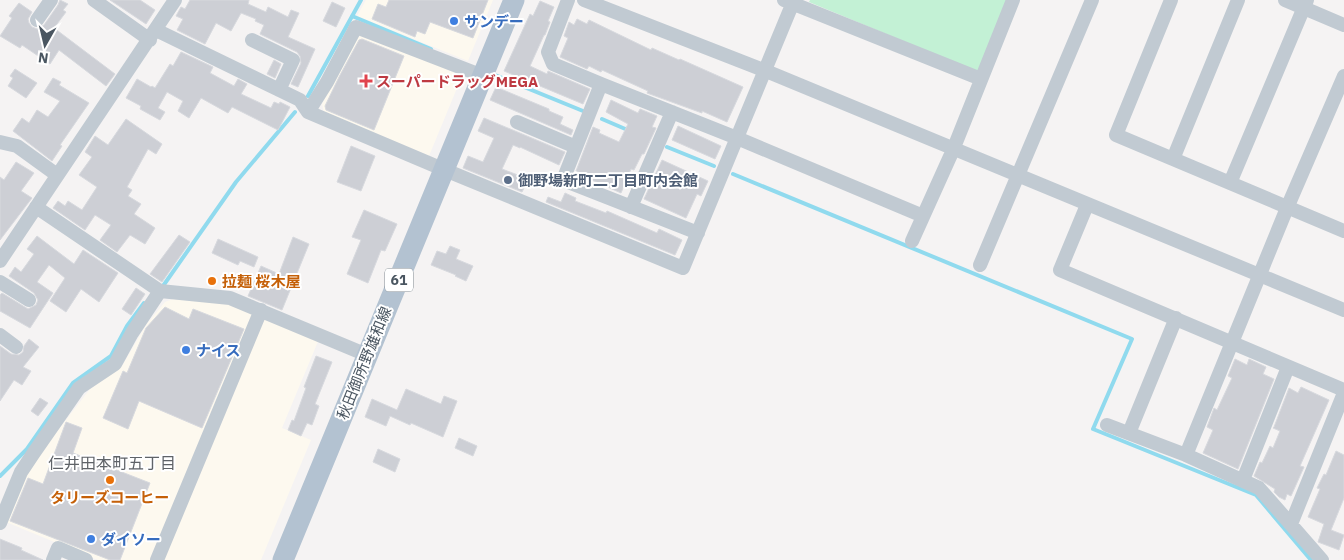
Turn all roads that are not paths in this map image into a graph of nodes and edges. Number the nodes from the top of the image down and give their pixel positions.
1 (51, 0) edge
2 (94, 0) edge
3 (176, 0) edge
4 (514, 0) edge
5 (568, 0) edge
6 (584, 0) edge
7 (1013, 0) edge
8 (1092, 0) edge
9 (1171, 0) edge
10 (1238, 0) edge
11 (1285, 0) edge
12 (790, 1) edge
13 (1305, 4) edge
14 (37, 20) dead end
15 (1344, 25) edge
16 (153, 35) junction
17 (252, 40) dead end
18 (766, 71) junction
19 (483, 76) junction
20 (1344, 76) edge
21 (981, 78) junction
22 (601, 84) junction
23 (279, 90) junction
24 (308, 112) junction
25 (672, 112) junction
26 (517, 122) dead end
27 (737, 138) junction
28 (0, 142) edge
29 (576, 147) junction
30 (953, 150) junction
31 (1172, 159) junction
32 (445, 170) junction
33 (57, 175) junction
34 (1018, 176) junction
35 (1230, 184) junction
36 (1087, 205) junction
37 (36, 207) junction
38 (631, 207) junction
39 (1288, 208) junction
40 (923, 216) junction
41 (1344, 231) edge
42 (698, 233) junction
43 (912, 241) dead end
44 (0, 261) edge
45 (980, 265) dead end
46 (1260, 276) junction
47 (0, 282) edge
48 (160, 291) junction
49 (29, 300) dead end
50 (261, 310) junction
51 (1344, 310) edge
52 (1176, 318) junction
53 (0, 335) edge
54 (1232, 342) junction
55 (16, 347) dead end
56 (367, 355) junction
57 (1288, 367) junction
58 (1344, 392) edge
59 (1107, 425) dead end
60 (1129, 433) junction
61 (1186, 455) junction
62 (1243, 480) junction
63 (0, 523) edge
64 (1291, 524) junction
65 (53, 560) edge
66 (86, 560) edge
67 (157, 560) edge
68 (283, 560) edge
69 (1322, 560) edge

1 - 14 street
2 - 16 street
3 - 16 street
4 - 19 main road, 秋田御所野雄和線 / 61
5 - 22 street
6 - 18 street
7 - 21 street
8 - 34 street
9 - 31 street
10 - 31 street
11 - 13 street
12 - 18 street
12 - 21 street
13 - 15 street
13 - 35 street
16 - 23 street
16 - 33 street
17 - 23 street
18 - 27 street
18 - 30 street
19 - 24 street
19 - 32 main road, 秋田御所野雄和線 / 61
20 - 39 street
21 - 30 street
22 - 25 street
22 - 29 street
23 - 24 street
24 - 32 street
25 - 27 street
25 - 38 street
26 - 29 street
27 - 40 street
27 - 42 street
28 - 33 street
29 - 38 street
30 - 34 street
30 - 40 street
31 - 35 street
32 - 42 street
32 - 56 main road, 秋田御所野雄和線 / 61
33 - 37 street
34 - 36 street
34 - 45 street
35 - 39 street
36 - 46 street
36 - 52 street
37 - 44 street
37 - 48 street
38 - 42 street
39 - 41 street
39 - 46 street
40 - 43 street
46 - 51 street
46 - 54 street
47 - 49 street
48 - 50 street
48 - 63 street
50 - 56 street
50 - 67 street
52 - 54 street
52 - 60 street
53 - 55 street
54 - 57 street
54 - 61 street
56 - 68 main road, 秋田御所野雄和線 / 61
57 - 58 street
57 - 62 street
58 - 64 street
59 - 60 street
60 - 61 street
61 - 62 street
62 - 64 street
64 - 69 street
65 - 66 street

